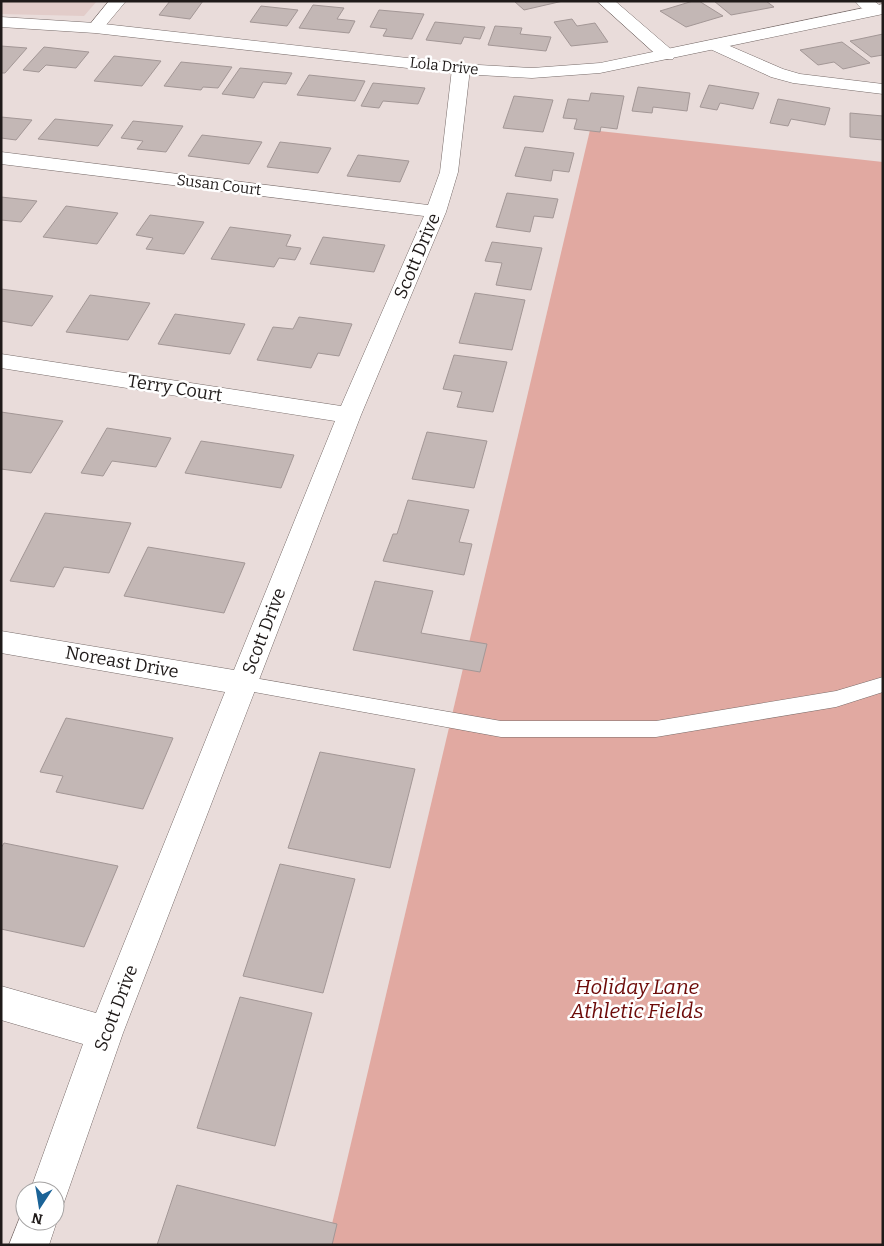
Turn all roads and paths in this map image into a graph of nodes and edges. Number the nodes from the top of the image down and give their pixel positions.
1 (118, 1) edge
2 (605, 1) edge
3 (874, 7) edge
4 (1, 22) edge
5 (95, 28) junction
6 (716, 45) junction
7 (667, 55) junction
8 (460, 68) junction
9 (883, 89) edge
10 (1, 158) edge
11 (436, 212) junction
12 (1, 361) edge
13 (349, 415) junction
14 (1, 642) edge
15 (243, 683) junction
16 (883, 684) edge
17 (1, 1003) edge
18 (105, 1034) junction
19 (52, 1181) edge
20 (34, 1231) edge
21 (29, 1245) edge

1 - 5 street
2 - 7 street
3 - 6 street, Lola Drive
4 - 5 street, Lola Drive
5 - 8 street, Lola Drive
6 - 7 street, Lola Drive
6 - 9 street
7 - 8 street, Lola Drive
8 - 11 street, Scott Drive
10 - 11 street, Susan Court
11 - 13 street, Scott Drive
12 - 13 street, Terry Court
13 - 15 street, Scott Drive
14 - 15 street, Noreast Drive
15 - 16 lane
15 - 18 street, Scott Drive
17 - 18 street
18 - 19 street, Scott Drive
20 - 21 street

